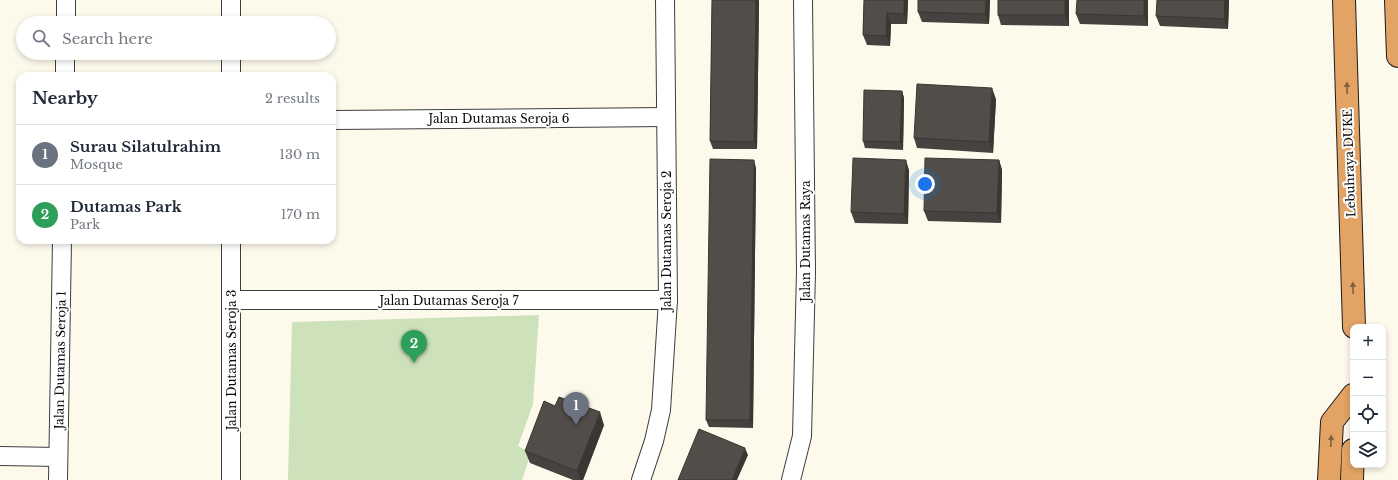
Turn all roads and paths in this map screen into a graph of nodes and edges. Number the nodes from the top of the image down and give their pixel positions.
1 (66, 0) edge
2 (231, 0) edge
3 (665, 0) edge
4 (803, 0) edge
5 (1344, 4) edge
6 (1396, 4) edge
7 (66, 16) edge
8 (231, 16) edge
9 (1398, 56) edge
10 (65, 60) edge
11 (231, 60) edge
12 (65, 72) edge
13 (231, 72) edge
14 (666, 117) junction
15 (336, 120) edge
16 (62, 244) edge
17 (231, 244) edge
18 (231, 300) junction
19 (668, 300) junction
20 (1354, 324) edge
21 (1352, 396) edge
22 (0, 456) edge
23 (58, 457) junction
24 (1352, 468) edge
25 (58, 480) edge
26 (231, 480) edge
27 (641, 480) edge
28 (791, 480) edge
29 (1329, 480) edge
30 (1352, 480) edge

1 - 7 street
2 - 8 street
3 - 14 street, Jalan Dutamas Seroja 2
4 - 28 street, Jalan Dutamas Raya
20 -> 5 highway, Lebuhraya DUKE
6 - 9 highway
10 - 12 street
11 - 13 street
14 - 15 street, Jalan Dutamas Seroja 6
14 - 19 street, Jalan Dutamas Seroja 2
16 - 23 street, Jalan Dutamas Seroja 1
17 - 18 street, Jalan Dutamas Seroja 3
18 - 19 street, Jalan Dutamas Seroja 7
18 - 26 street, Jalan Dutamas Seroja 3
19 - 27 street, Jalan Dutamas Seroja 2
29 -> 21 highway
22 - 23 street
23 - 25 street, Jalan Dutamas Seroja 1
24 - 30 highway

